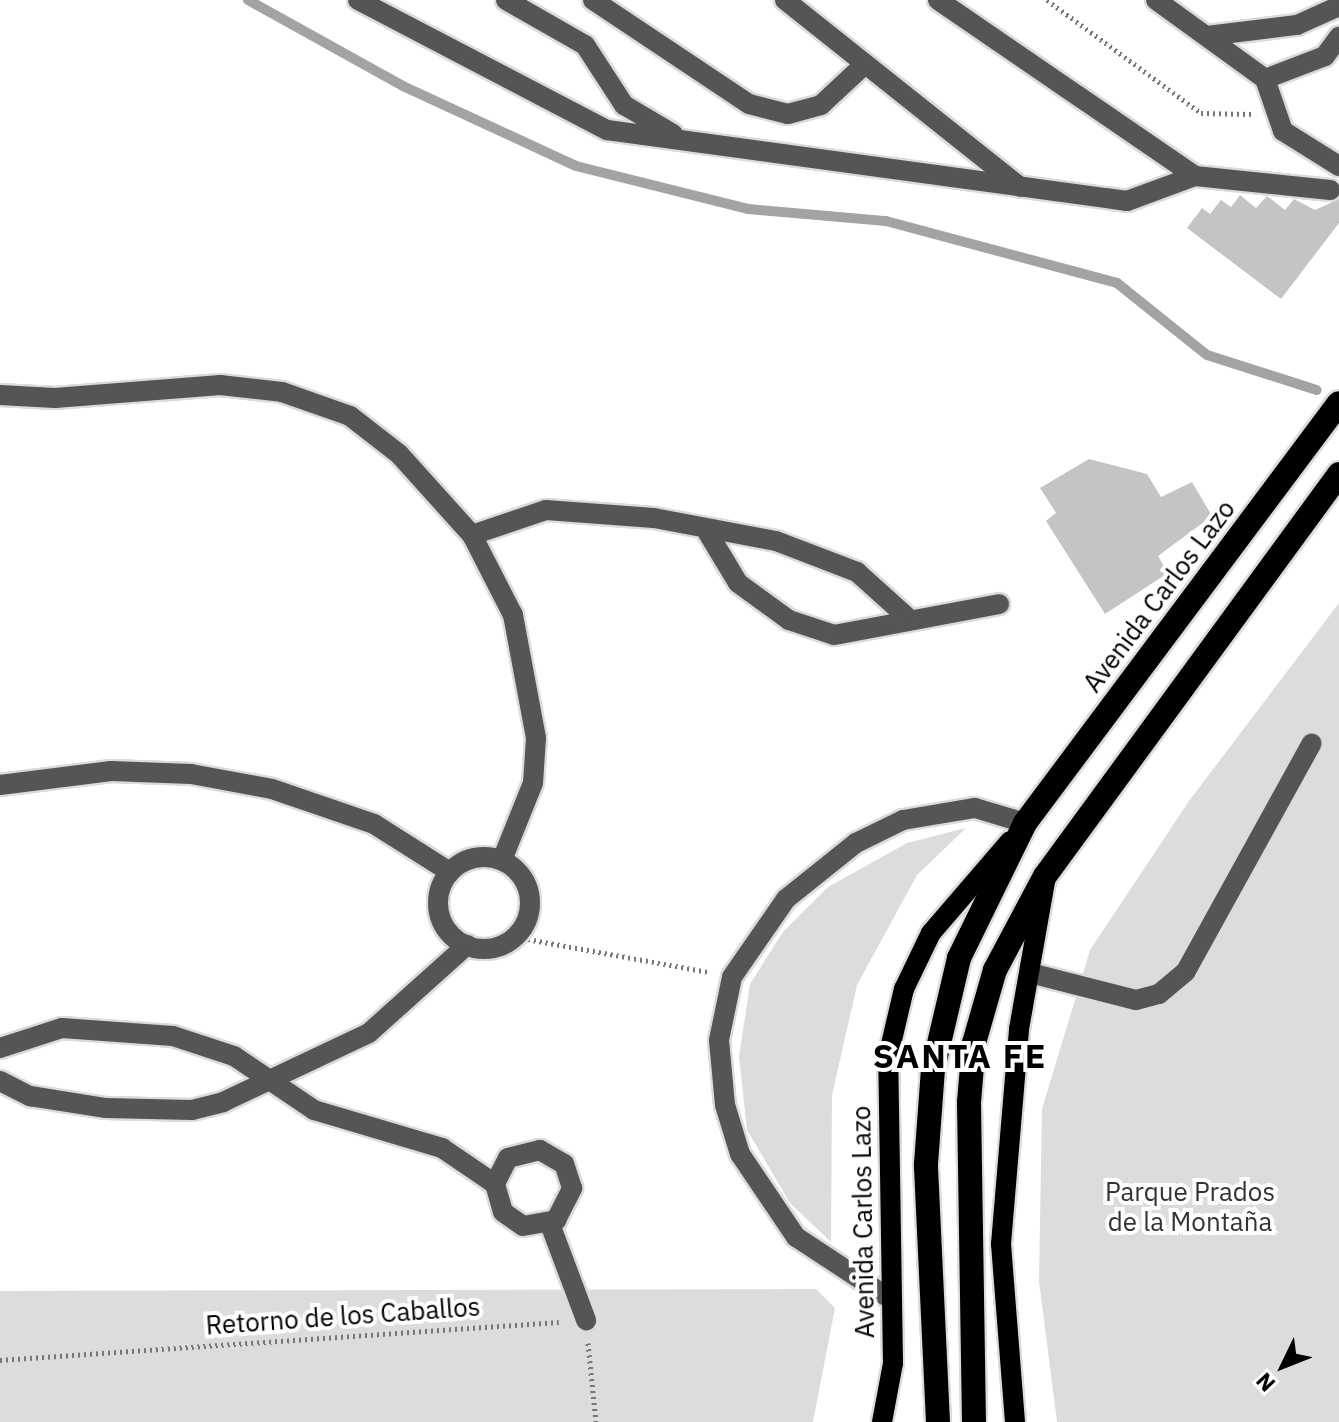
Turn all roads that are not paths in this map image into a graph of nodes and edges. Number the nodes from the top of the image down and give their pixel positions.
1 (358, 0) edge
2 (506, 0) edge
3 (593, 0) edge
4 (785, 0) edge
5 (938, 0) edge
6 (1156, 0) edge
7 (383, 6) edge
8 (1339, 6) edge
9 (1207, 36) junction
10 (1339, 37) edge
11 (865, 64) junction
12 (1265, 79) junction
13 (682, 139) junction
14 (1339, 166) edge
15 (1195, 176) junction
16 (1021, 189) junction
17 (1330, 190) dead end
18 (0, 395) edge
19 (1339, 403) edge
20 (1339, 474) edge
21 (708, 533) junction
22 (472, 535) junction
23 (999, 604) dead end
24 (908, 618) junction
25 (1312, 743) dead end
26 (0, 785) edge
27 (1025, 823) junction
28 (502, 860) junction
29 (450, 872) junction
30 (1045, 876) junction
31 (467, 945) junction
32 (1034, 974) junction
33 (0, 1048) edge
34 (0, 1081) edge
35 (272, 1082) junction
36 (495, 1184) junction
37 (550, 1224) junction
38 (892, 1300) junction
39 (586, 1320) road end
40 (889, 1416) edge
41 (938, 1422) edge
42 (974, 1422) edge
43 (1015, 1422) edge

1 - 7 street
2 - 13 street
3 - 11 street
4 - 11 street
5 - 15 street
6 - 9 street
7 - 13 street
8 - 9 street
9 - 12 street
10 - 12 street
11 - 16 street
12 - 14 street
13 - 16 street
15 - 16 street
15 - 17 street
18 - 22 street
19 - 27 highway, Avenida Carlos Lazo
20 - 30 highway
21 - 22 street
21 - 24 street
21 - 24 street
22 - 28 street
23 - 24 street
25 - 32 street
26 - 29 street
27 - 38 main road, Avenida Carlos Lazo
27 - 38 street
27 - 41 highway, Avenida Carlos Lazo
28 - 29 street
28 - 31 street
29 - 31 street
30 - 32 main road
30 - 42 highway
31 - 35 street
32 - 43 main road
33 - 35 street
34 - 35 street
35 - 36 street
36 - 37 street
36 - 37 street
37 - 39 street
38 - 40 main road, Avenida Carlos Lazo

